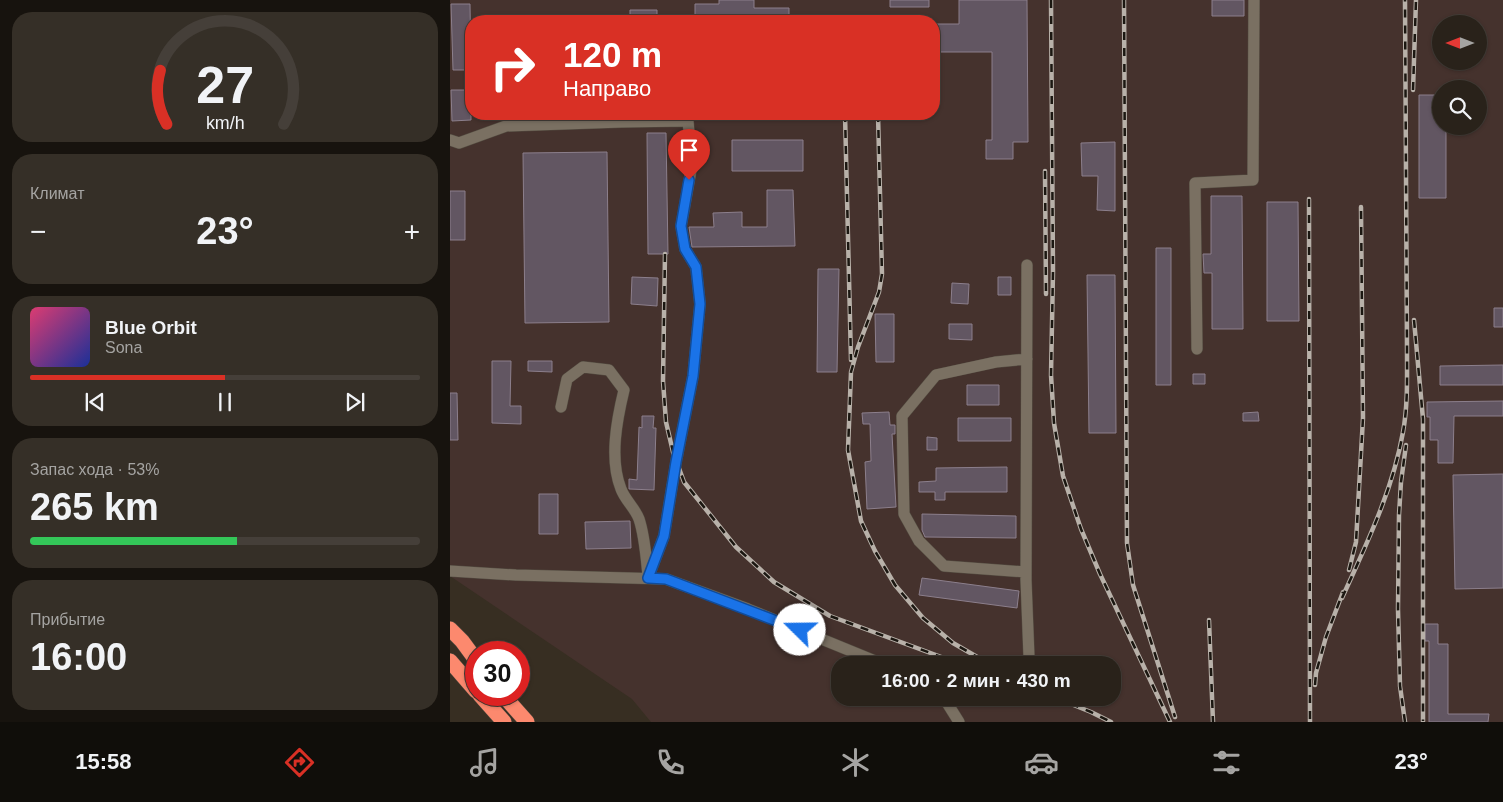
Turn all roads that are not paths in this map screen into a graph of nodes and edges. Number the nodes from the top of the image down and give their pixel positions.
1 (1254, 0) edge
2 (450, 140) edge
3 (1027, 266) dead end
4 (1197, 349) dead end
5 (1027, 359) junction
6 (561, 407) dead end
7 (451, 572) edge
8 (1026, 572) junction
9 (648, 578) junction
10 (450, 620) edge
11 (450, 629) edge
12 (462, 641) junction
13 (465, 645) edge
14 (863, 656) edge
15 (1029, 656) edge
16 (450, 661) edge
17 (465, 678) edge
18 (490, 706) edge
19 (513, 706) edge
20 (949, 706) edge
21 (504, 722) edge
22 (527, 722) edge
23 (959, 722) edge

1 - 4 street
2 - 9 street
3 - 5 street
5 - 8 street
5 - 8 street
6 - 9 street
7 - 9 street
8 - 15 street
9 - 14 street
10 - 12 street
11 - 12 highway
12 - 13 highway
16 - 17 highway
18 - 21 highway
19 - 22 highway
20 - 23 street

